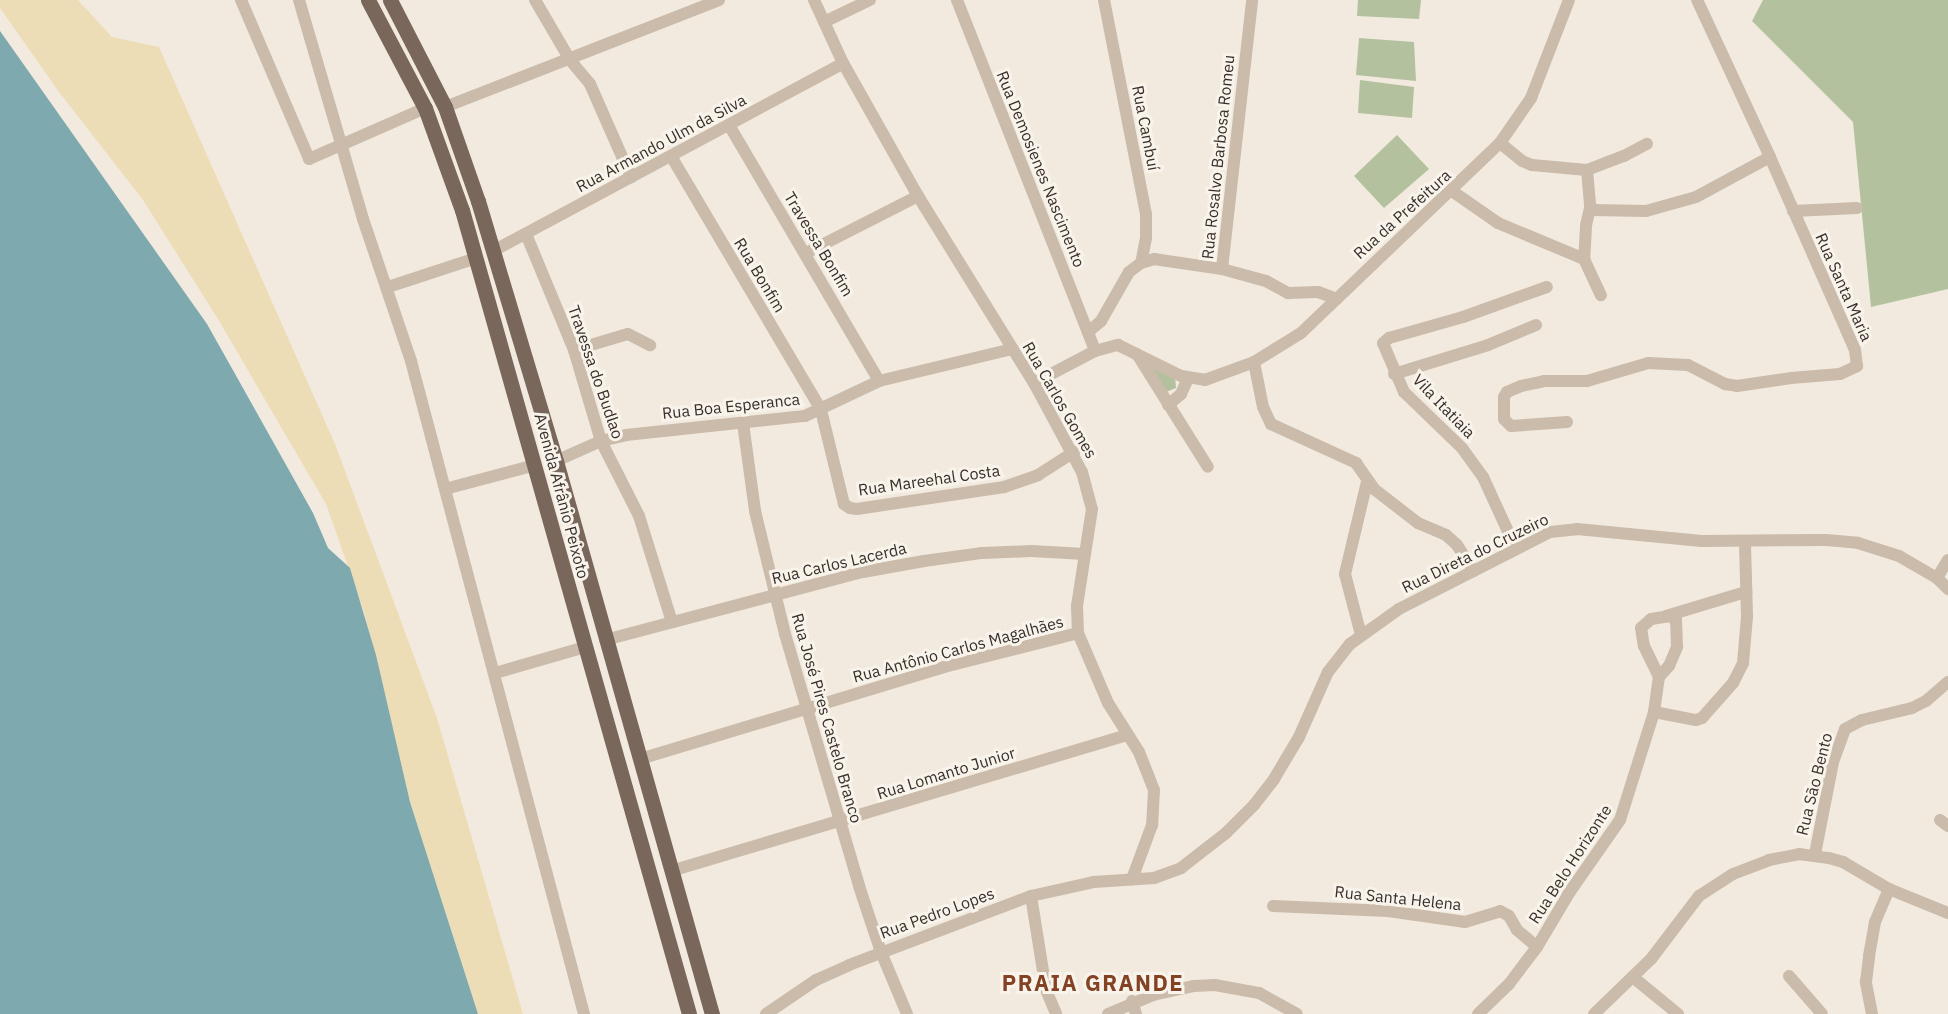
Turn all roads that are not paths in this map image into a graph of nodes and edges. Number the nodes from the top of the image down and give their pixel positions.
1 (241, 0) edge
2 (299, 0) edge
3 (368, 0) edge
4 (390, 0) edge
5 (535, 0) edge
6 (719, 0) edge
7 (814, 0) edge
8 (870, 0) edge
9 (957, 0) edge
10 (1104, 0) edge
11 (1252, 0) edge
12 (1569, 0) edge
13 (1697, 0) edge
14 (824, 22) junction
15 (570, 60) junction
16 (843, 63) junction
17 (445, 107) junction
18 (425, 108) junction
19 (729, 125) junction
20 (1500, 144) junction
21 (1647, 144) dead end
22 (342, 146) junction
23 (671, 156) junction
24 (1770, 157) junction
25 (1587, 170) junction
26 (631, 177) junction
27 (1452, 191) junction
28 (918, 196) junction
29 (1590, 208) junction
30 (1857, 208) dead end
31 (1793, 211) junction
32 (526, 234) junction
33 (493, 251) junction
34 (806, 253) junction
35 (476, 258) junction
36 (1584, 259) junction
37 (1141, 262) junction
38 (1222, 268) junction
39 (388, 287) junction
40 (1547, 287) dead end
41 (1602, 295) dead end
42 (1337, 299) junction
43 (1536, 326) dead end
44 (1088, 332) junction
45 (650, 345) dead end
46 (1012, 349) junction
47 (574, 350) junction
48 (1095, 351) junction
49 (1136, 353) junction
50 (1254, 362) junction
51 (1394, 374) junction
52 (1188, 378) junction
53 (879, 381) junction
54 (1034, 382) junction
55 (1168, 405) junction
56 (821, 410) junction
57 (1568, 422) dead end
58 (743, 423) junction
59 (601, 441) junction
60 (1074, 452) junction
61 (556, 461) junction
62 (536, 465) junction
63 (1208, 467) dead end
64 (1367, 482) junction
65 (445, 489) junction
66 (1744, 543) junction
67 (1516, 549) junction
68 (1085, 554) junction
69 (1948, 560) edge
70 (1474, 571) junction
71 (1936, 578) junction
72 (1948, 589) edge
73 (1746, 592) junction
74 (775, 594) junction
75 (1666, 616) junction
76 (672, 622) junction
77 (1078, 633) junction
78 (1361, 635) junction
79 (605, 640) junction
80 (585, 647) junction
81 (495, 673) junction
82 (1659, 677) junction
83 (1948, 682) edge
84 (806, 709) junction
85 (1654, 712) junction
86 (1127, 735) junction
87 (640, 759) junction
88 (840, 822) junction
89 (1815, 854) junction
90 (671, 871) junction
91 (1132, 879) junction
92 (1889, 889) junction
93 (1032, 896) junction
94 (1273, 906) dead end
95 (1948, 913) edge
96 (1537, 947) junction
97 (881, 952) junction
98 (1789, 976) dead end
99 (1634, 978) junction
100 (1132, 1002) junction
101 (584, 1014) edge
102 (689, 1014) edge
103 (712, 1014) edge
104 (766, 1014) edge
105 (908, 1014) edge
106 (1056, 1014) edge
107 (1108, 1014) edge
108 (1136, 1014) edge
109 (1297, 1014) edge
110 (1478, 1014) edge
111 (1594, 1014) edge
112 (1678, 1014) edge
113 (1822, 1014) edge
114 (1872, 1014) edge

1 - 22 street
2 - 22 street
3 - 18 main road, Avenida Afrânio Peixoto
4 - 17 main road, Avenida Afrânio Peixoto
5 - 15 street
6 - 15 street
7 - 14 street, Rua Carlos Gomes
8 - 14 street
9 - 44 street, Rua Demosienes Nascimento
10 - 37 street, Rua Cambuí
11 - 38 street, Rua Rosalvo Barbosa Romeu
12 - 20 street, Rua da Prefeitura
13 - 24 street, Rua Santa Maria
14 - 16 street, Rua Carlos Gomes
15 - 17 street
15 - 26 street
16 - 19 street, Rua Armando Ulm da Silva
16 - 28 street, Rua Carlos Gomes
17 - 33 main road, Avenida Afrânio Peixoto
18 - 22 street
18 - 35 main road, Avenida Afrânio Peixoto
19 - 23 street, Rua Armando Ulm da Silva
19 - 34 street, Travessa Bonfim
20 - 25 street
20 - 27 street, Rua da Prefeitura
21 - 25 street
22 - 39 street
23 - 26 street, Rua Armando Ulm da Silva
23 - 56 street, Rua Bonfim
24 - 29 street
24 - 31 street, Rua Santa Maria
25 - 29 street
26 - 32 street, Rua Armando Ulm da Silva
27 - 36 street
27 - 42 street, Rua da Prefeitura
28 - 34 street
28 - 46 street, Rua Carlos Gomes
29 - 36 street
30 - 31 street
31 - 57 street, Rua Santa Maria
32 - 33 street, Rua Armando Ulm da Silva
32 - 47 street, Travessa do Budlao
33 - 61 main road, Avenida Afrânio Peixoto
34 - 53 street, Travessa Bonfim
35 - 39 street
35 - 62 main road, Avenida Afrânio Peixoto
36 - 41 street
37 - 38 street
37 - 44 street
38 - 42 street, Rua Rosalvo Barbosa Romeu
39 - 65 street
40 - 51 street, Vila Itatiaia
42 - 50 street, Rua da Prefeitura
43 - 51 street
44 - 48 street, Rua Demosienes Nascimento
45 - 47 street
46 - 53 street, Rua Boa Esperanca
46 - 54 street, Rua Carlos Gomes
47 - 59 street, Travessa do Budlao
48 - 49 street, Rua da Prefeitura
48 - 54 street, Rua da Prefeitura
49 - 52 street, Rua da Prefeitura
49 - 55 street
50 - 52 street, Rua da Prefeitura
50 - 64 street
51 - 67 street, Vila Itatiaia
52 - 55 street
53 - 56 street, Rua Boa Esperanca
54 - 60 street, Rua Carlos Gomes
55 - 63 street
56 - 58 street, Rua Boa Esperanca
56 - 60 street, Rua Mareehal Costa
58 - 59 street, Rua Boa Esperanca
58 - 74 street, Rua José Pires Castelo Branco
59 - 61 street, Rua Boa Esperanca
59 - 76 street, Travessa do Budlao
60 - 68 street, Rua Carlos Gomes
61 - 79 main road, Avenida Afrânio Peixoto
62 - 65 street
62 - 80 main road, Avenida Afrânio Peixoto
64 - 70 street
64 - 78 street
65 - 81 street
66 - 67 street, Rua Direta do Cruzeiro
66 - 71 street, Rua Direta do Cruzeiro
66 - 73 street
67 - 70 street, Rua Direta do Cruzeiro
68 - 74 street, Rua Carlos Lacerda
68 - 77 street, Rua Carlos Gomes
69 - 71 street
70 - 78 street, Rua Direta do Cruzeiro
71 - 72 street, Rua Direta do Cruzeiro
73 - 75 street
73 - 85 street
74 - 76 street, Rua Carlos Lacerda
74 - 84 street, Rua José Pires Castelo Branco
75 - 82 street, Rua Belo Horizonte
75 - 82 street
76 - 79 street, Rua Carlos Lacerda
77 - 84 street, Rua Antônio Carlos Magalhães
77 - 86 street, Rua Carlos Gomes
78 - 91 street, Rua Direta do Cruzeiro
79 - 87 main road, Avenida Afrânio Peixoto
80 - 81 street
80 - 102 main road, Avenida Afrânio Peixoto
81 - 101 street
82 - 85 street, Rua Belo Horizonte
83 - 89 street, Rua São Bento
84 - 87 street, Rua Antônio Carlos Magalhães
84 - 88 street, Rua José Pires Castelo Branco
85 - 96 street, Rua Belo Horizonte
86 - 88 street, Rua Lomanto Junior
86 - 91 street, Rua Carlos Gomes
87 - 90 main road, Avenida Afrânio Peixoto
88 - 90 street, Rua Lomanto Junior
88 - 97 street, Rua José Pires Castelo Branco
89 - 92 street
89 - 99 street
90 - 103 main road, Avenida Afrânio Peixoto
91 - 93 street, Rua Pedro Lopes
92 - 95 street
92 - 114 street
93 - 97 street, Rua Pedro Lopes
93 - 106 street
94 - 96 street, Rua Santa Helena
96 - 110 street, Rua Belo Horizonte
97 - 104 street, Rua Pedro Lopes
97 - 105 street, Rua José Pires Castelo Branco
98 - 113 street
99 - 111 street
99 - 112 street
100 - 107 street
100 - 108 street
100 - 109 street

